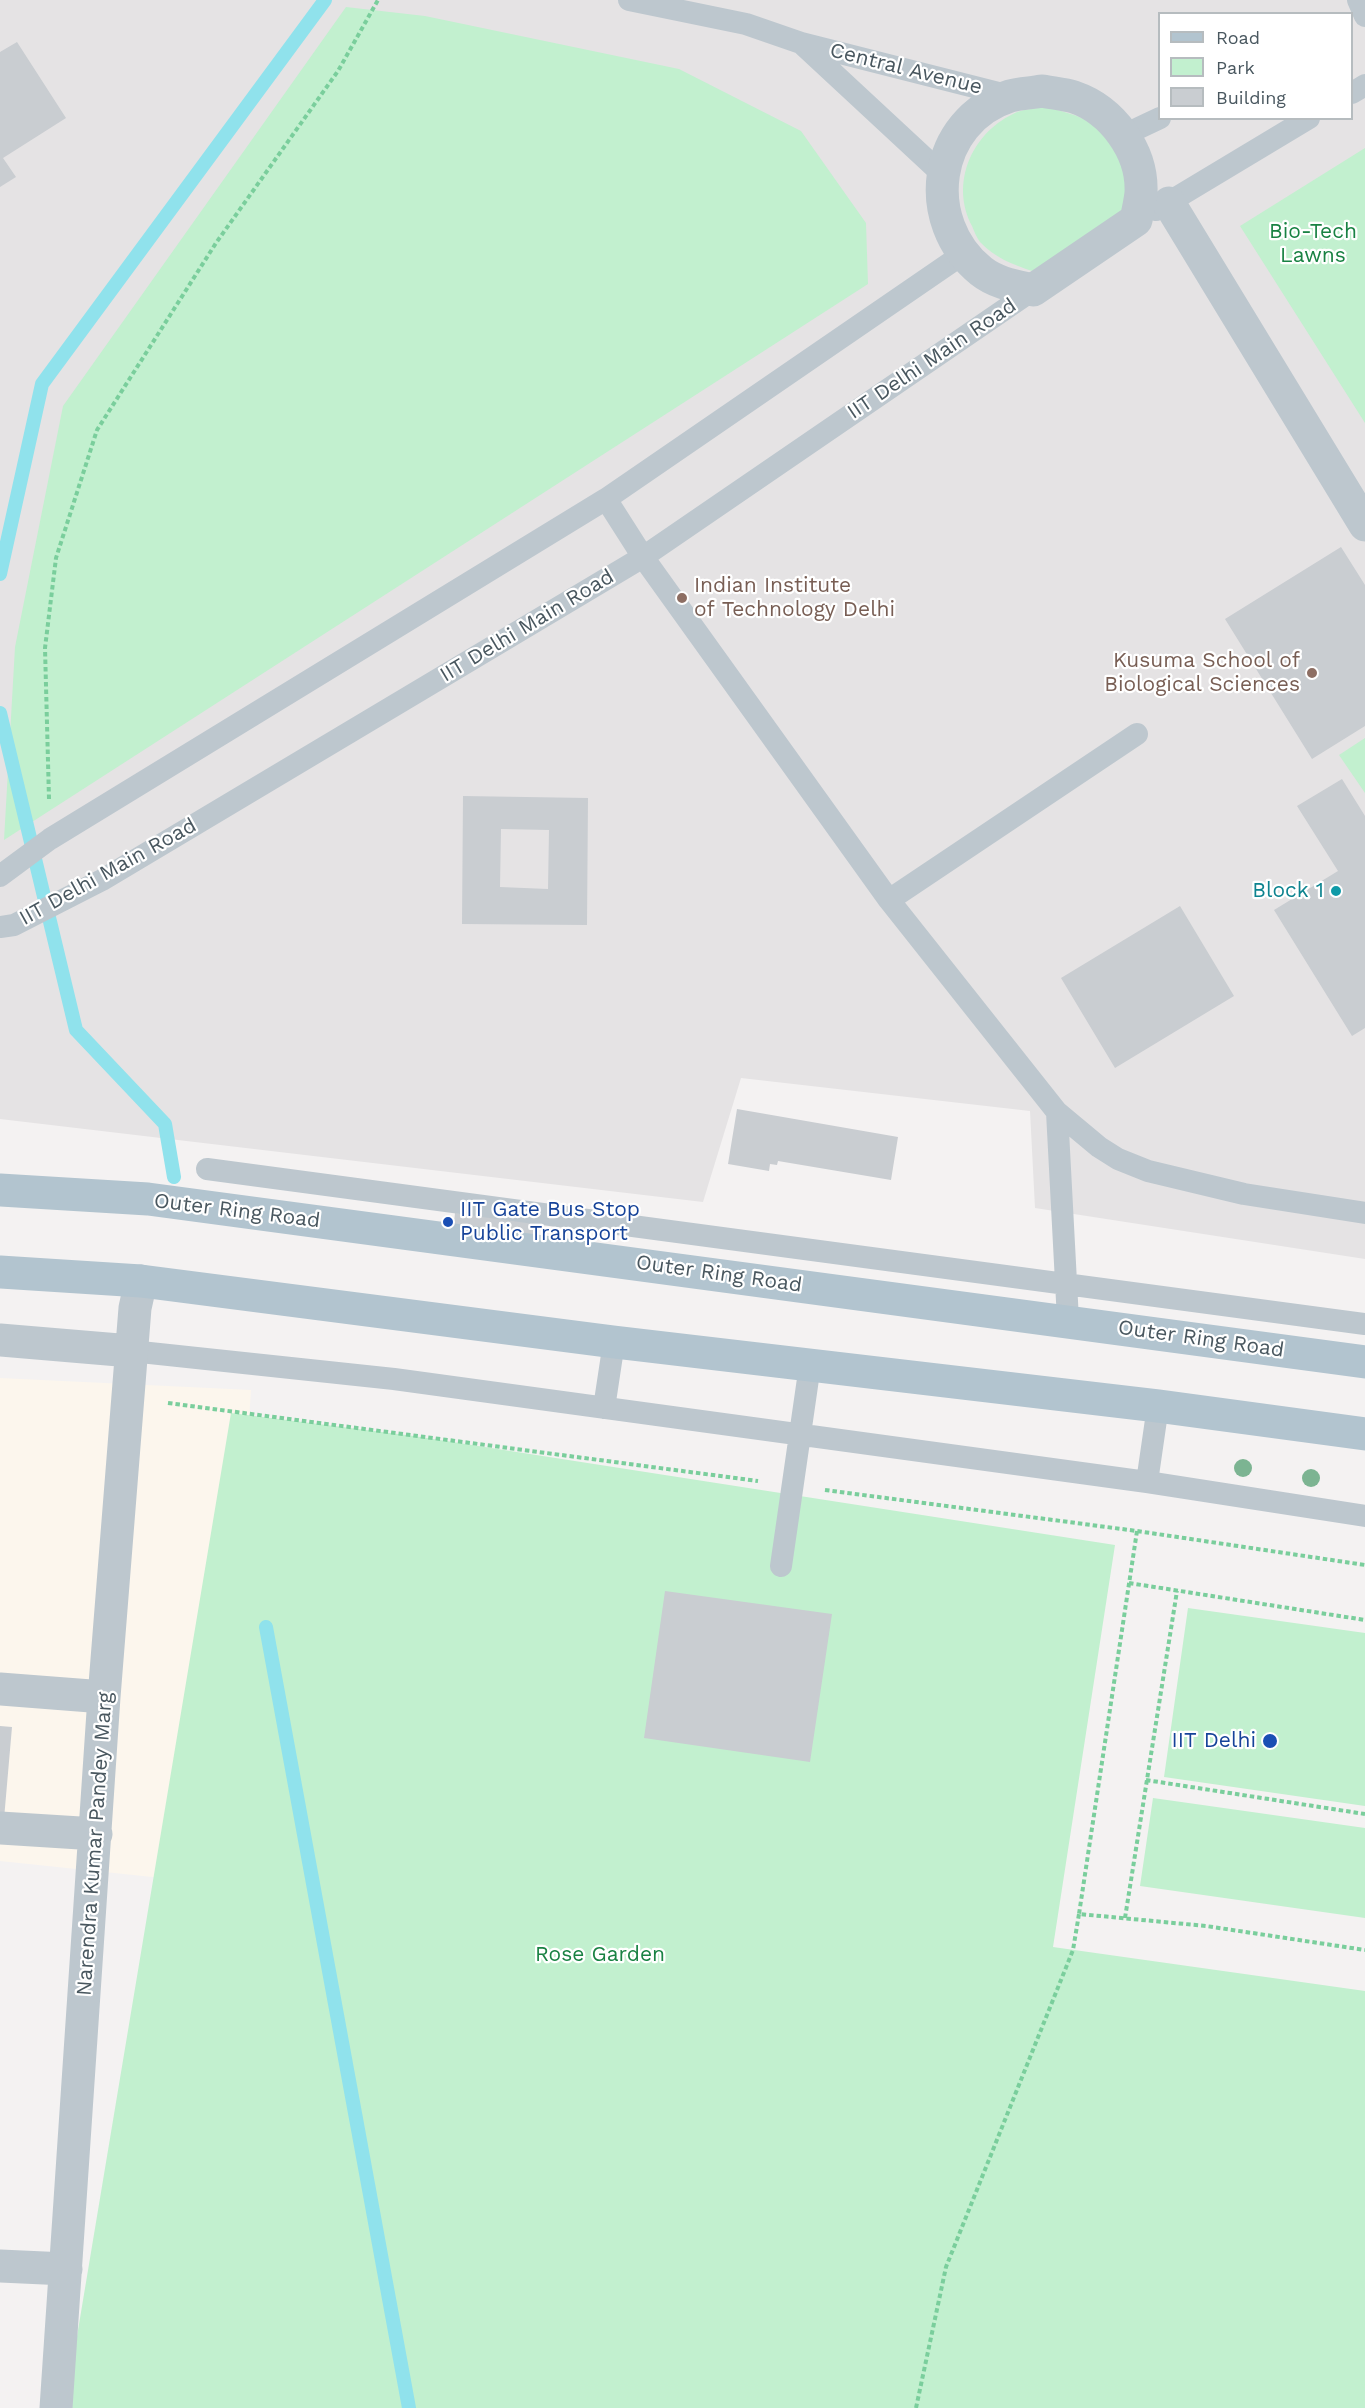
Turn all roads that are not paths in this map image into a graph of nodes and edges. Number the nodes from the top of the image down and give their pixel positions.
1 (629, 0) edge
2 (1358, 0) edge
3 (1365, 16) edge
4 (801, 43) junction
5 (1010, 96) junction
6 (1158, 119) edge
7 (1306, 120) edge
8 (1124, 135) junction
9 (942, 174) junction
10 (1169, 203) junction
11 (1136, 220) junction
12 (963, 254) junction
13 (1033, 290) junction
14 (606, 500) junction
15 (1365, 525) edge
16 (643, 557) junction
17 (1137, 734) dead end
18 (8, 870) edge
19 (889, 900) junction
20 (0, 927) edge
21 (1056, 1112) junction
22 (207, 1169) dead end
23 (0, 1190) edge
24 (1365, 1213) edge
25 (636, 1226) junction
26 (605, 1259) junction
27 (0, 1272) edge
28 (141, 1281) junction
29 (1066, 1284) junction
30 (1068, 1320) junction
31 (1365, 1324) edge
32 (0, 1340) edge
33 (614, 1342) junction
34 (131, 1351) junction
35 (1365, 1362) edge
36 (810, 1365) junction
37 (1158, 1406) junction
38 (604, 1408) junction
39 (1365, 1434) edge
40 (800, 1435) junction
41 (1147, 1482) junction
42 (1365, 1516) edge
43 (781, 1566) dead end
44 (0, 1689) edge
45 (104, 1697) junction
46 (0, 1828) edge
47 (96, 1834) junction
48 (0, 2266) edge
49 (66, 2269) junction
50 (56, 2408) edge

1 - 4 lane, Central Avenue
2 - 3 lane
4 - 5 lane, Central Avenue
4 - 9 lane, Central Avenue
5 - 8 street
5 - 9 street
6 - 8 lane
7 - 10 lane
8 - 11 street
9 - 12 street
10 - 11 lane
10 - 15 street
11 - 13 street
12 - 13 street
12 - 14 lane
13 - 16 lane, IIT Delhi Main Road
14 - 16 lane
14 - 18 lane
16 - 19 lane
16 - 20 lane, IIT Delhi Main Road
17 - 19 lane
19 - 21 lane
21 - 24 lane
21 - 29 lane
22 - 25 lane
23 - 26 main road, Outer Ring Road
25 - 26 lane
25 - 29 lane
26 - 30 main road, Outer Ring Road
27 - 28 main road
28 - 33 main road
28 - 34 street, Narendra Kumar Pandey Marg
29 - 30 lane
29 - 31 lane
30 - 35 main road, Outer Ring Road
32 - 34 street
33 - 36 main road
33 - 38 lane
34 - 38 lane
34 - 45 street, Narendra Kumar Pandey Marg
36 - 37 main road
36 - 40 lane
37 - 39 main road
37 - 41 lane
38 - 40 lane
40 - 41 lane
40 - 43 lane
41 - 42 lane
44 - 45 street
45 - 47 street, Narendra Kumar Pandey Marg
46 - 47 street
47 - 49 street, Narendra Kumar Pandey Marg
48 - 49 street
49 - 50 street, Narendra Kumar Pandey Marg

